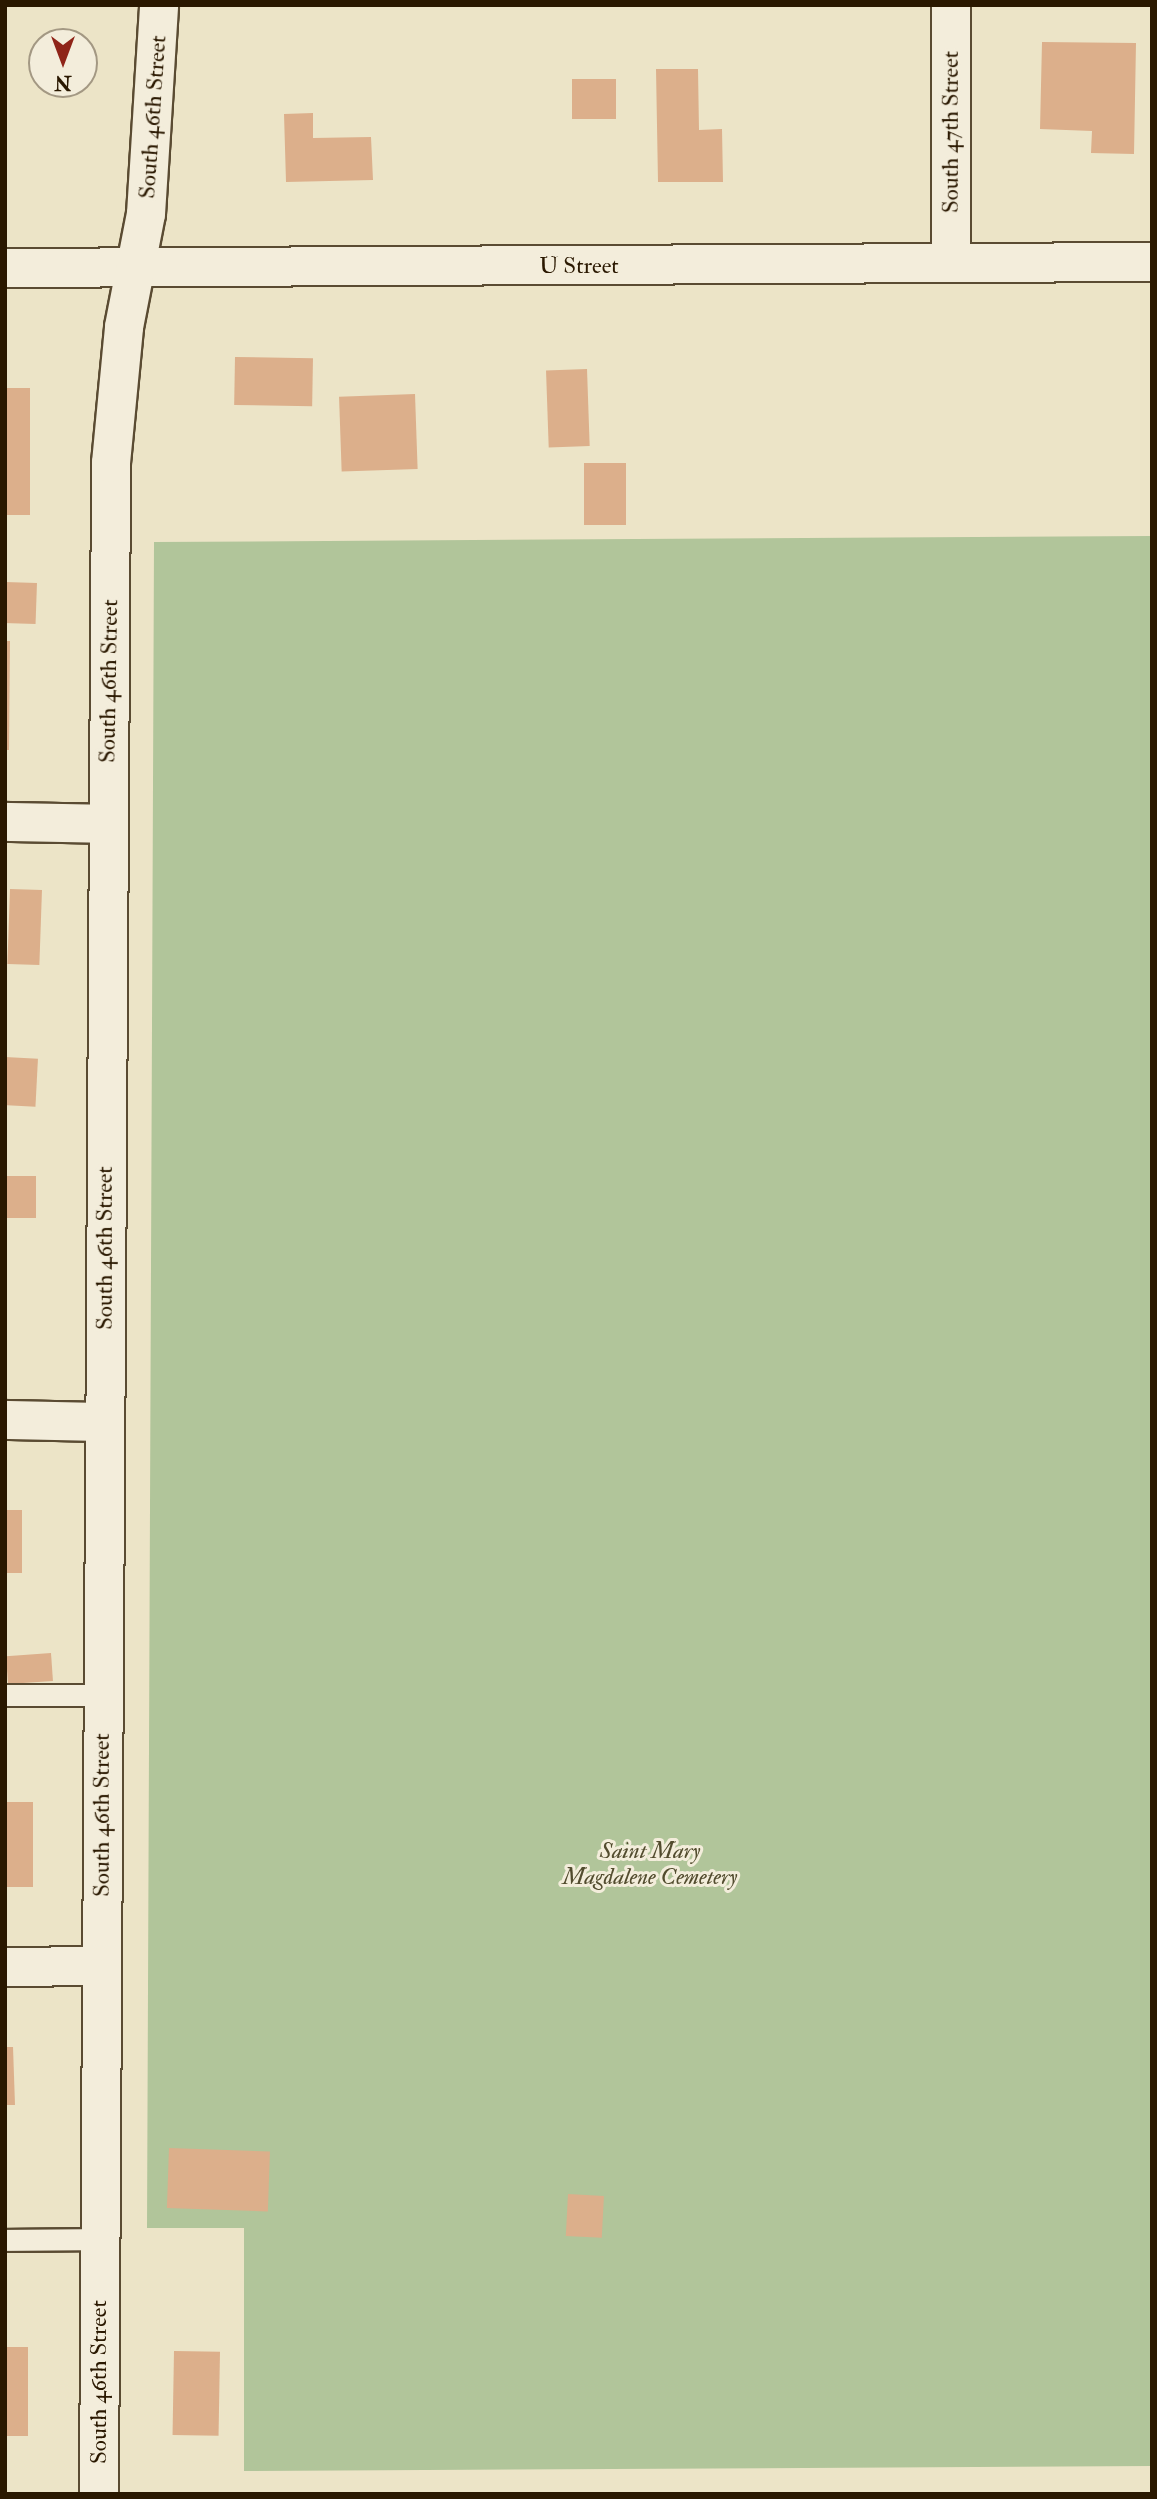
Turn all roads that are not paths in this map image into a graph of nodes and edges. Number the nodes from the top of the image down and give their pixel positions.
1 (159, 5) edge
2 (951, 5) edge
3 (951, 259) junction
4 (1152, 262) edge
5 (5, 268) edge
6 (136, 268) junction
7 (5, 822) edge
8 (108, 824) junction
9 (5, 1420) edge
10 (104, 1422) junction
11 (5, 1695) edge
12 (103, 1695) junction
13 (101, 1966) junction
14 (5, 1967) edge
15 (5, 2239) edge
16 (99, 2239) junction
17 (99, 2494) edge

1 - 6 street, South 46th Street
2 - 3 street, South 47th Street
3 - 4 street, U Street
3 - 6 street, U Street
5 - 6 street, U Street
6 - 8 street, South 46th Street
7 - 8 street
8 - 10 street, South 46th Street
9 - 10 street
10 - 12 street, South 46th Street
11 - 12 lane
12 - 13 street, South 46th Street
13 - 14 street
13 - 16 street, South 46th Street
15 - 16 lane
16 - 17 street, South 46th Street

